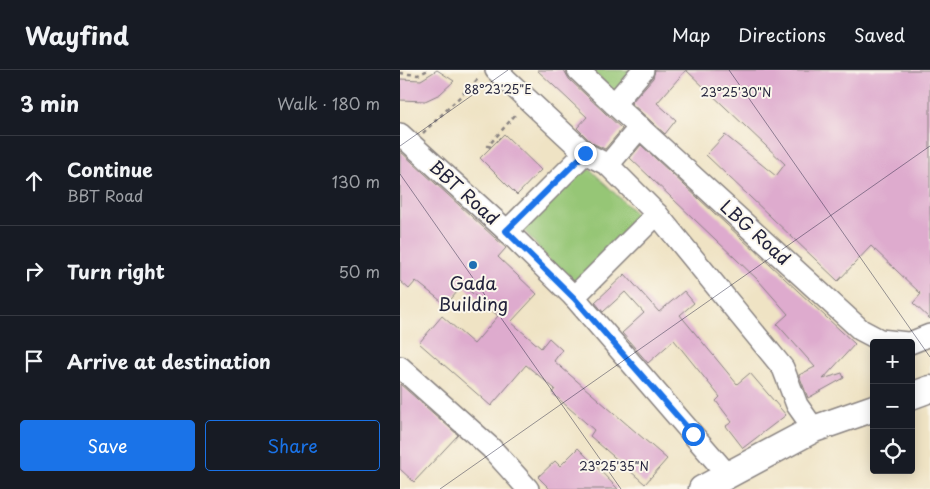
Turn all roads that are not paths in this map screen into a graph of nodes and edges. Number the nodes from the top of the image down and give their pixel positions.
1 (578, 70) edge
2 (643, 70) edge
3 (488, 73) edge
4 (614, 104) junction
5 (640, 127) junction
6 (406, 140) edge
7 (585, 153) junction
8 (608, 165) junction
9 (657, 214) junction
10 (506, 231) junction
11 (574, 298) junction
12 (930, 335) edge
13 (878, 339) edge
14 (915, 340) edge
15 (400, 367) edge
16 (930, 389) edge
17 (915, 395) edge
18 (870, 409) edge
19 (814, 429) junction
20 (727, 474) junction
21 (528, 489) edge
22 (702, 489) edge

1 - 4 street, LBG Road
2 - 4 street
3 - 7 street
4 - 5 street, LBG Road
5 - 8 street
5 - 13 street, LBG Road
6 - 10 street, BBT Road
7 - 8 street
7 - 10 street
8 - 9 street
9 - 11 street
9 - 19 street
10 - 11 street, BBT Road
11 - 20 street, BBT Road
12 - 14 street, LBG Road
15 - 21 street
16 - 17 main road
18 - 19 main road
19 - 20 main road
20 - 22 main road

